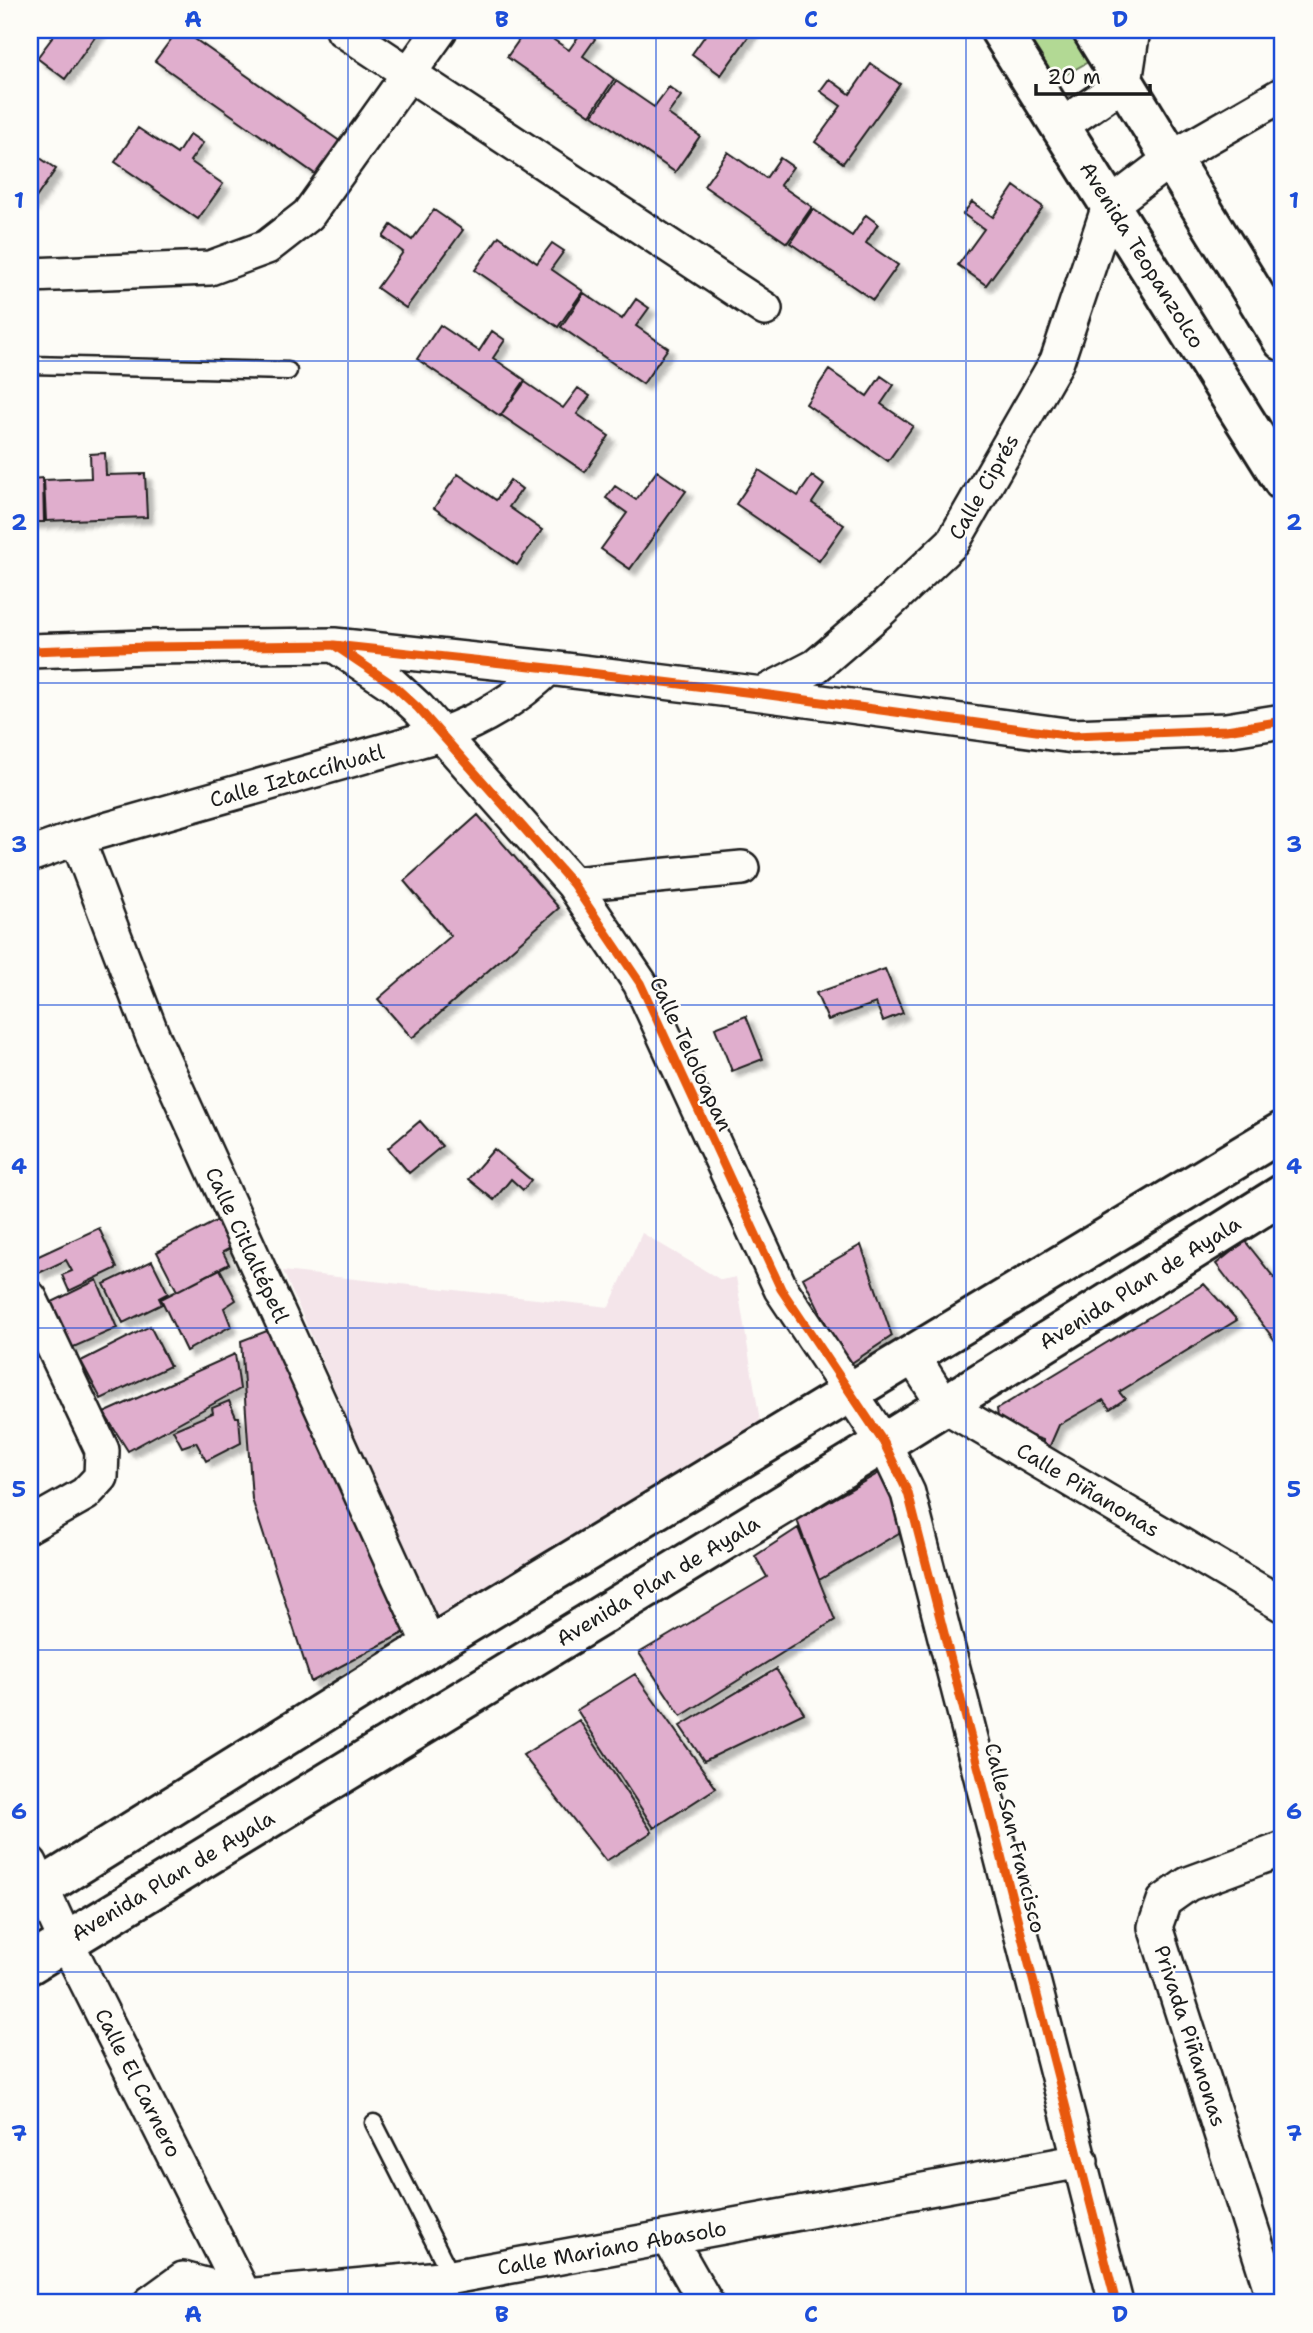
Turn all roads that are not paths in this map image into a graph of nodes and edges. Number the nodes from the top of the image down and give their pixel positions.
1 (343, 30) edge
2 (440, 30) edge
3 (1000, 30) edge
4 (1092, 30) edge
5 (1133, 30) edge
6 (408, 72) junction
7 (1125, 82) junction
8 (1283, 94) edge
9 (1061, 126) junction
10 (1172, 158) junction
11 (1110, 205) junction
12 (30, 275) edge
13 (765, 309) dead end
14 (1283, 341) edge
15 (30, 365) edge
16 (288, 371) dead end
17 (1283, 481) edge
18 (334, 645) junction
19 (30, 652) edge
20 (549, 668) junction
21 (762, 694) junction
22 (1283, 721) edge
23 (442, 734) junction
24 (77, 838) junction
25 (30, 855) edge
26 (742, 869) dead end
27 (573, 884) junction
28 (1283, 1131) edge
29 (1283, 1194) edge
30 (30, 1298) edge
31 (912, 1355) junction
32 (852, 1393) junction
33 (944, 1405) junction
34 (884, 1443) junction
35 (30, 1525) edge
36 (1283, 1605) edge
37 (430, 1646) junction
38 (1283, 1849) edge
39 (34, 1882) edge
40 (66, 1941) junction
41 (30, 1964) edge
42 (374, 2123) dead end
43 (1081, 2161) junction
44 (669, 2238) junction
45 (452, 2277) junction
46 (1273, 2297) dead end
47 (246, 2300) edge
48 (150, 2303) edge
49 (706, 2303) edge
50 (1116, 2303) edge

1 - 6 street
2 - 6 street
3 - 9 main road, Avenida Teopanzolco
4 - 7 main road
5 - 7 street
6 - 12 street
6 - 13 street
7 - 9 street
7 - 10 main road
8 - 10 street
9 - 11 main road, Avenida Teopanzolco
10 - 11 street
10 - 14 main road
11 - 17 main road, Avenida Teopanzolco
11 - 21 street, Calle Ciprés
15 - 16 lane
18 - 19 street
18 - 20 street
18 - 23 street, Calle Teloloapan
20 - 21 street
20 - 23 street, Calle Iztaccíhuatl
21 - 22 street
23 - 24 street, Calle Iztaccíhuatl
23 - 27 street, Calle Teloloapan
24 - 25 street, Calle Iztaccíhuatl
24 - 37 street, Calle Citlaltépetl
26 - 27 street
27 - 32 street, Calle Teloloapan
28 - 31 main road
29 - 33 main road, Avenida Plan de Ayala
30 - 35 street
31 - 32 main road
31 - 33 street, Calle Piñanonas
32 - 34 street, Calle San Francisco
32 - 37 main road
33 - 34 main road, Avenida Plan de Ayala
33 - 36 street, Calle Piñanonas
34 - 40 main road, Avenida Plan de Ayala
34 - 43 street, Calle San Francisco
37 - 39 main road
38 - 46 street, Privada Piñanonas
39 - 40 street, Calle El Carnero
40 - 41 main road, Avenida Plan de Ayala
40 - 47 street, Calle El Carnero
42 - 45 lane
43 - 44 street, Calle Mariano Abasolo
43 - 50 street, Calle San Francisco
44 - 45 street, Calle Mariano Abasolo
44 - 49 street
45 - 47 street, Calle Mariano Abasolo
47 - 48 street, Calle Mariano Abasolo

